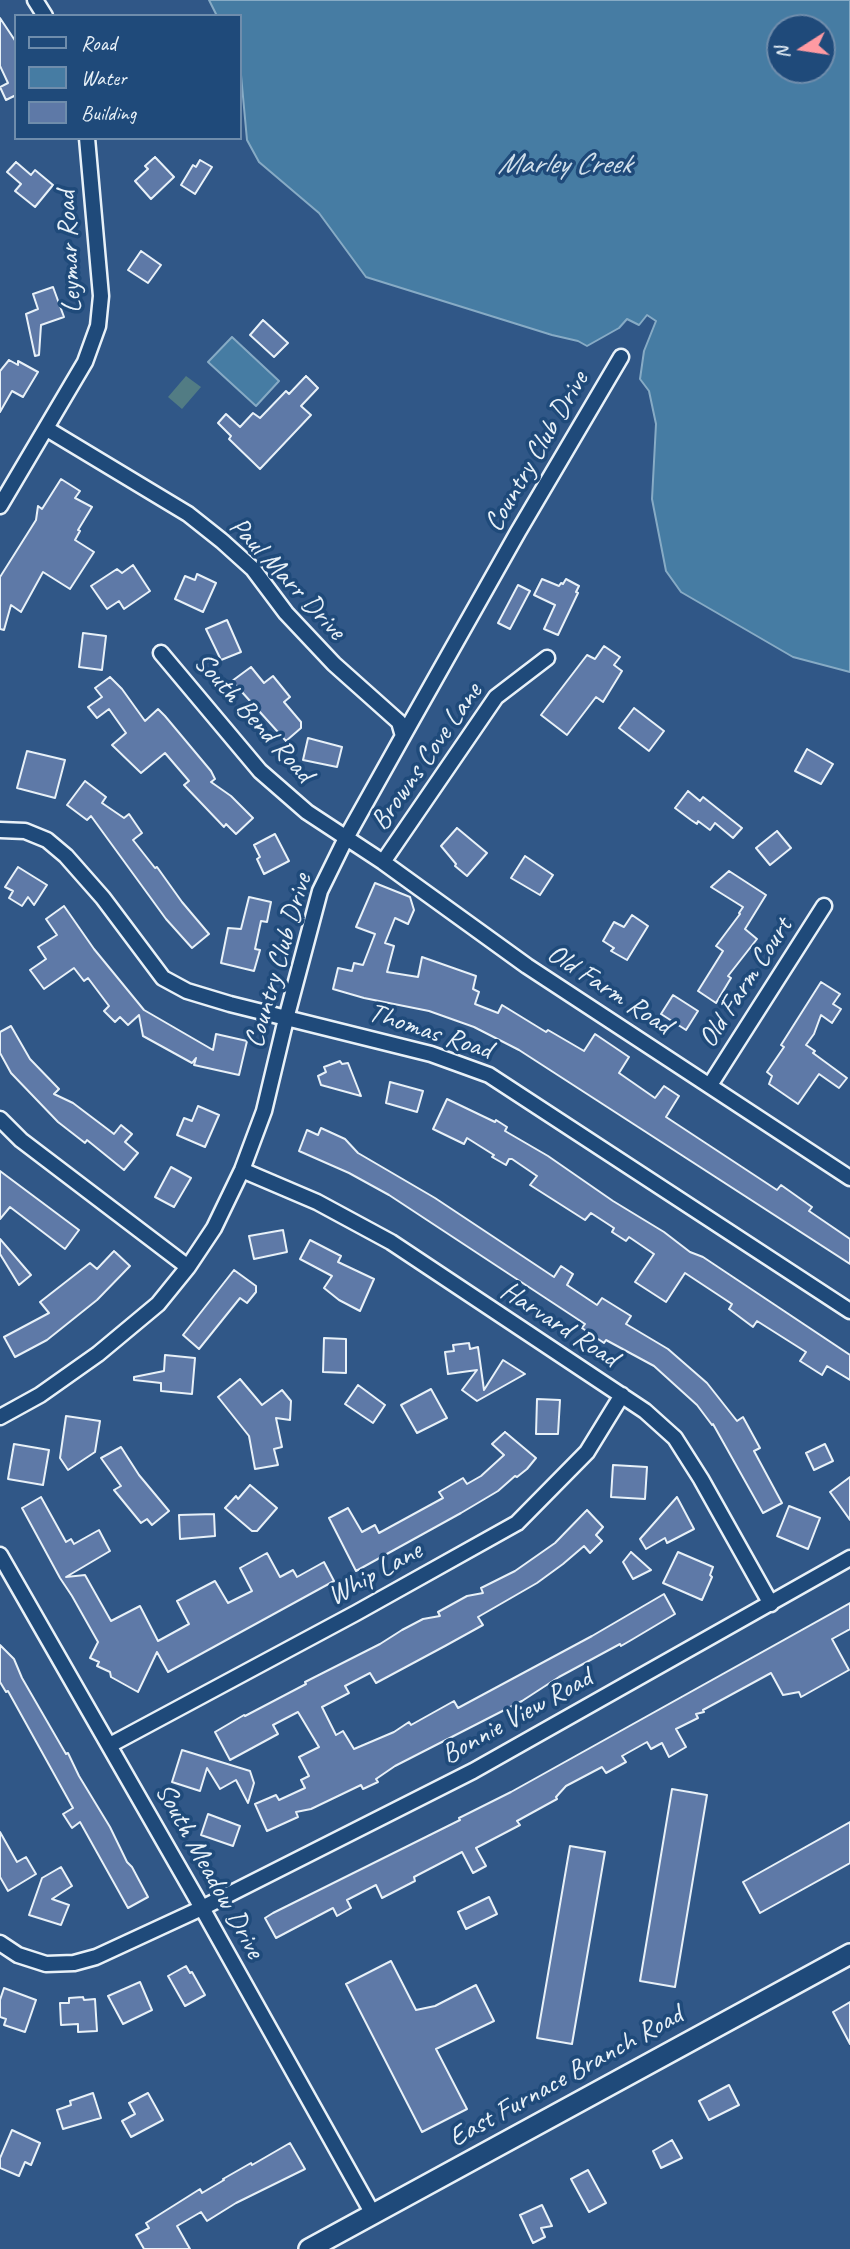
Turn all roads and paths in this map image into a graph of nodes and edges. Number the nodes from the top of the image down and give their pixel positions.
1 (87, 140) edge
2 (621, 357) dead end
3 (47, 429) junction
4 (1, 503) edge
5 (161, 653) dead end
6 (547, 658) dead end
7 (403, 736) junction
8 (0, 830) edge
9 (346, 838) junction
10 (383, 862) junction
11 (824, 906) dead end
12 (286, 1019) junction
13 (710, 1085) junction
14 (0, 1119) edge
15 (242, 1170) junction
16 (850, 1178) edge
17 (188, 1267) junction
18 (850, 1311) edge
19 (622, 1395) junction
20 (0, 1417) edge
21 (0, 1555) edge
22 (850, 1558) edge
23 (771, 1604) junction
24 (110, 1745) junction
25 (202, 1908) junction
26 (0, 1943) edge
27 (850, 1954) edge
28 (373, 2214) junction
29 (309, 2249) edge

1 - 3 street, Leymar Road
2 - 7 street, Country Club Drive
3 - 4 street, Leymar Road
3 - 7 street, Paul Marr Drive
5 - 9 street, South Bend Road
6 - 10 street, Browns Cove Lane
7 - 9 street, Country Club Drive
8 - 12 street, Thomas Road
9 - 10 street, Old Farm Road
9 - 12 street, Country Club Drive
10 - 13 street, Old Farm Road
11 - 13 street, Old Farm Court
12 - 15 street, Country Club Drive
12 - 18 street, Thomas Road
13 - 16 street, Old Farm Road
14 - 17 street
15 - 17 street, Country Club Drive
15 - 19 street, Harvard Road
17 - 20 street, Country Club Drive
19 - 23 street, Harvard Road
19 - 24 street, Whip Lane
21 - 24 street, South Meadow Drive
22 - 23 street, Bonnie View Road
23 - 25 street, Bonnie View Road
24 - 25 street, South Meadow Drive
25 - 26 street, Bonnie View Road
25 - 28 street, South Meadow Drive
27 - 28 main road, East Furnace Branch Road
28 - 29 main road, East Furnace Branch Road

